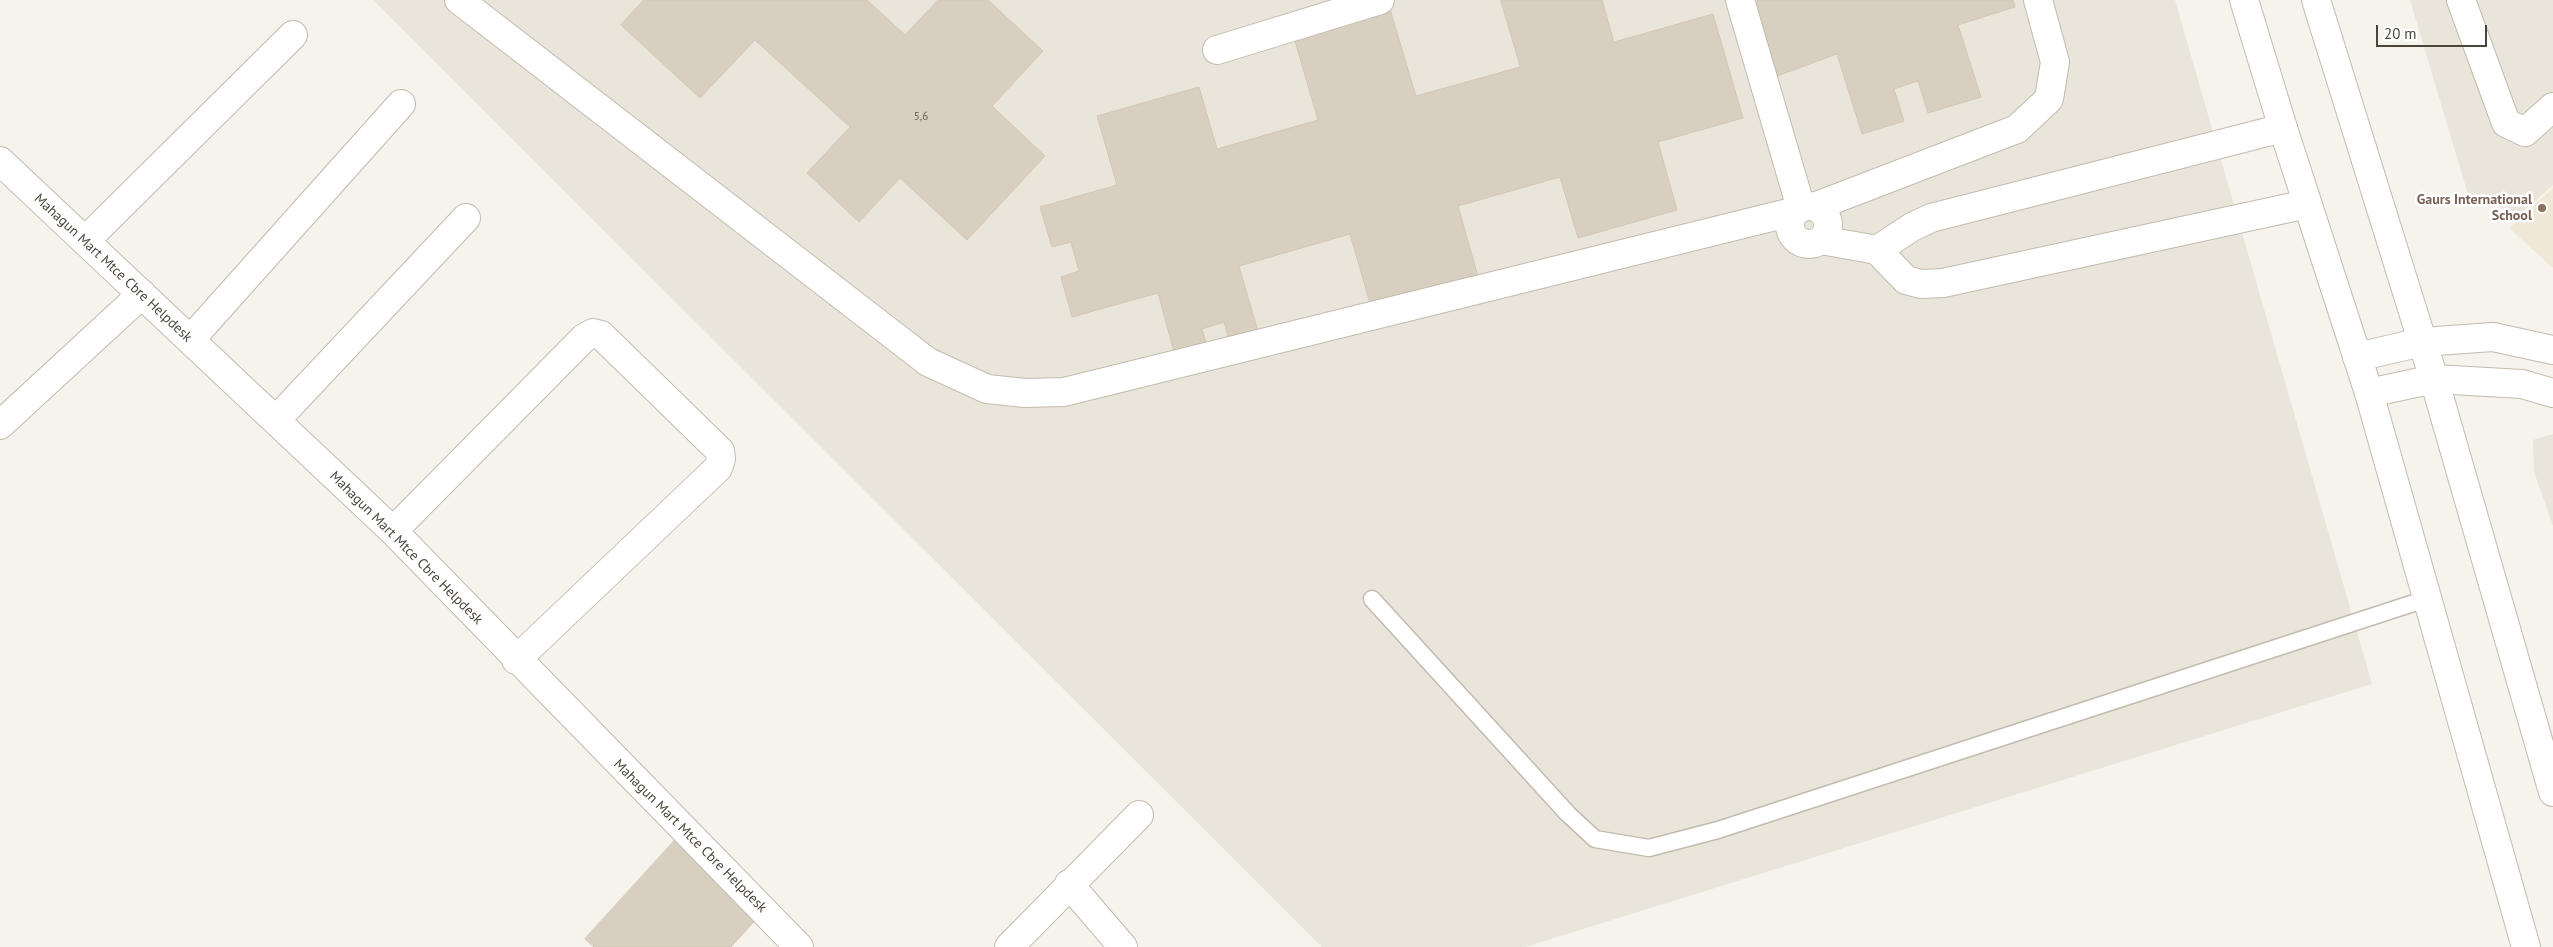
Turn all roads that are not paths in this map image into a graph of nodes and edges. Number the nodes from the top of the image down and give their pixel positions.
1 (459, 0) edge
2 (1380, 0) edge
3 (1740, 0) edge
4 (2038, 0) edge
5 (2244, 0) edge
6 (2316, 0) edge
7 (2462, 0) edge
8 (293, 35) dead end
9 (1217, 50) dead end
10 (401, 104) dead end
11 (2553, 107) edge
12 (2283, 128) junction
13 (0, 161) edge
14 (2307, 204) junction
15 (1804, 209) junction
16 (466, 218) dead end
17 (85, 242) junction
18 (1878, 250) junction
19 (142, 294) junction
20 (190, 340) junction
21 (2422, 342) junction
22 (2553, 350) edge
23 (2357, 357) junction
24 (2434, 379) junction
25 (2369, 393) junction
26 (2553, 393) edge
27 (4, 413) edge
28 (276, 420) junction
29 (393, 532) junction
30 (2426, 598) junction
31 (1372, 599) dead end
32 (516, 660) junction
33 (2553, 792) edge
34 (1139, 815) dead end
35 (1069, 884) junction
36 (799, 947) edge
37 (1009, 947) edge
38 (1123, 947) edge
39 (2526, 947) edge

1 - 15 street
2 - 9 street
3 - 15 street
4 - 15 street
5 - 12 street
6 - 21 street
7 - 11 street
8 - 17 street
10 - 20 street
12 - 14 street
12 - 18 street
13 - 17 street, Mahagun Mart Mtce Cbre Helpdesk
14 - 18 street
14 - 23 street
15 - 18 street
16 - 28 street
17 - 19 street, Mahagun Mart Mtce Cbre Helpdesk
19 - 20 street, Mahagun Mart Mtce Cbre Helpdesk
19 - 27 street
20 - 28 street, Mahagun Mart Mtce Cbre Helpdesk
21 - 22 street
21 - 23 street
21 - 24 street
23 - 25 street
24 - 25 street
24 - 26 street
24 - 33 street
25 - 30 street
28 - 29 street, Mahagun Mart Mtce Cbre Helpdesk
29 - 32 street, Mahagun Mart Mtce Cbre Helpdesk
29 - 32 street
30 - 31 lane
30 - 39 street
32 - 36 street, Mahagun Mart Mtce Cbre Helpdesk
34 - 35 street
35 - 37 street
35 - 38 street

